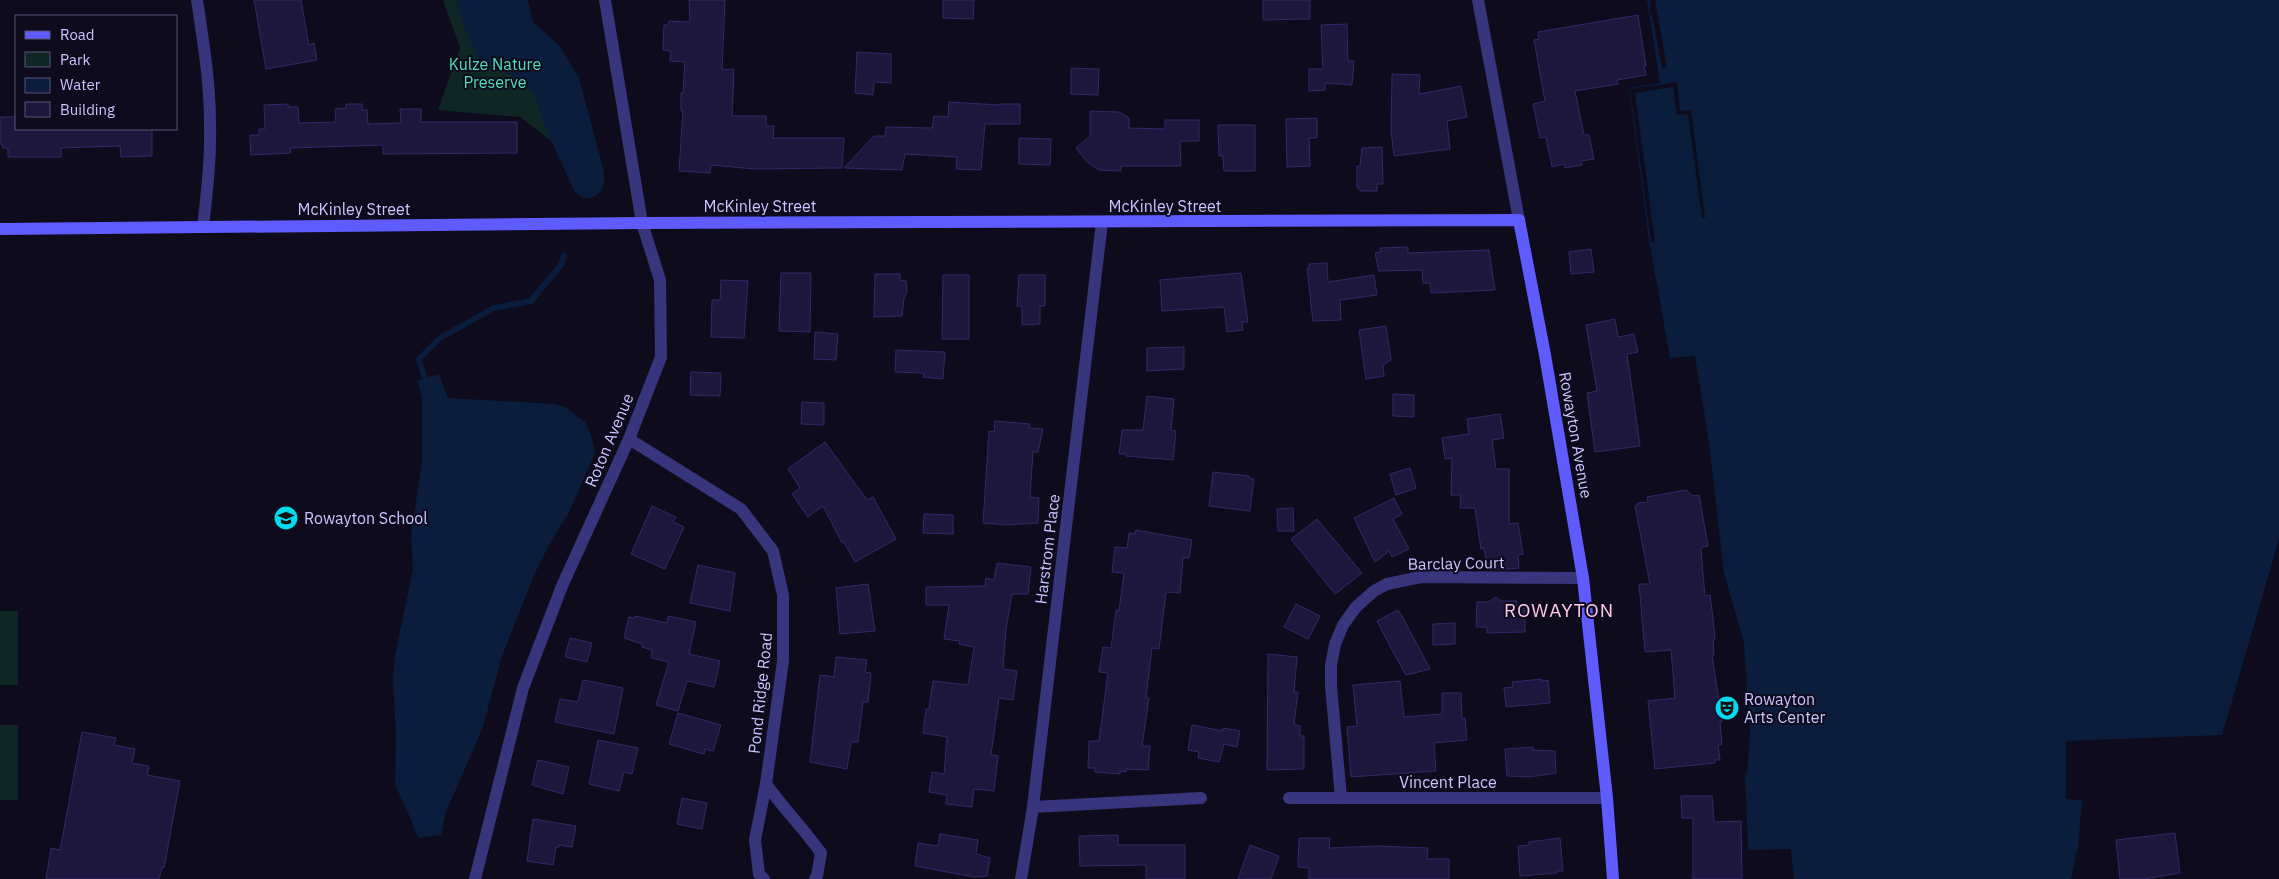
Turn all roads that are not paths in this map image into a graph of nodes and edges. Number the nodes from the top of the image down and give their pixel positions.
1 (197, 0) edge
2 (605, 0) edge
3 (1478, 0) edge
4 (1519, 220) junction
5 (1102, 222) junction
6 (642, 223) junction
7 (203, 227) junction
8 (0, 229) edge
9 (629, 439) junction
10 (1583, 578) junction
11 (766, 784) junction
12 (1201, 798) dead end
13 (1289, 798) dead end
14 (1341, 798) junction
15 (1607, 798) junction
16 (1034, 807) junction
17 (474, 879) edge
18 (764, 879) edge
19 (815, 879) edge
20 (1021, 879) edge
21 (1613, 879) edge

1 - 7 street
2 - 6 street, Roton Avenue
3 - 4 street, Rowayton Avenue
4 - 5 main road, McKinley Street
4 - 10 main road, Rowayton Avenue
5 - 6 main road, McKinley Street
5 - 16 street, Harstrom Place
6 - 7 main road, McKinley Street
6 - 9 street, Roton Avenue
7 - 8 main road, McKinley Street
9 - 11 street, Pond Ridge Road
9 - 17 street, Roton Avenue
10 - 14 street, Barclay Court
10 - 15 main road, Rowayton Avenue
11 - 18 street, Pond Ridge Road
11 - 19 street
12 - 16 street
13 - 14 street, Vincent Place
14 - 15 street, Vincent Place
15 - 21 main road, Rowayton Avenue
16 - 20 street, Harstrom Place

